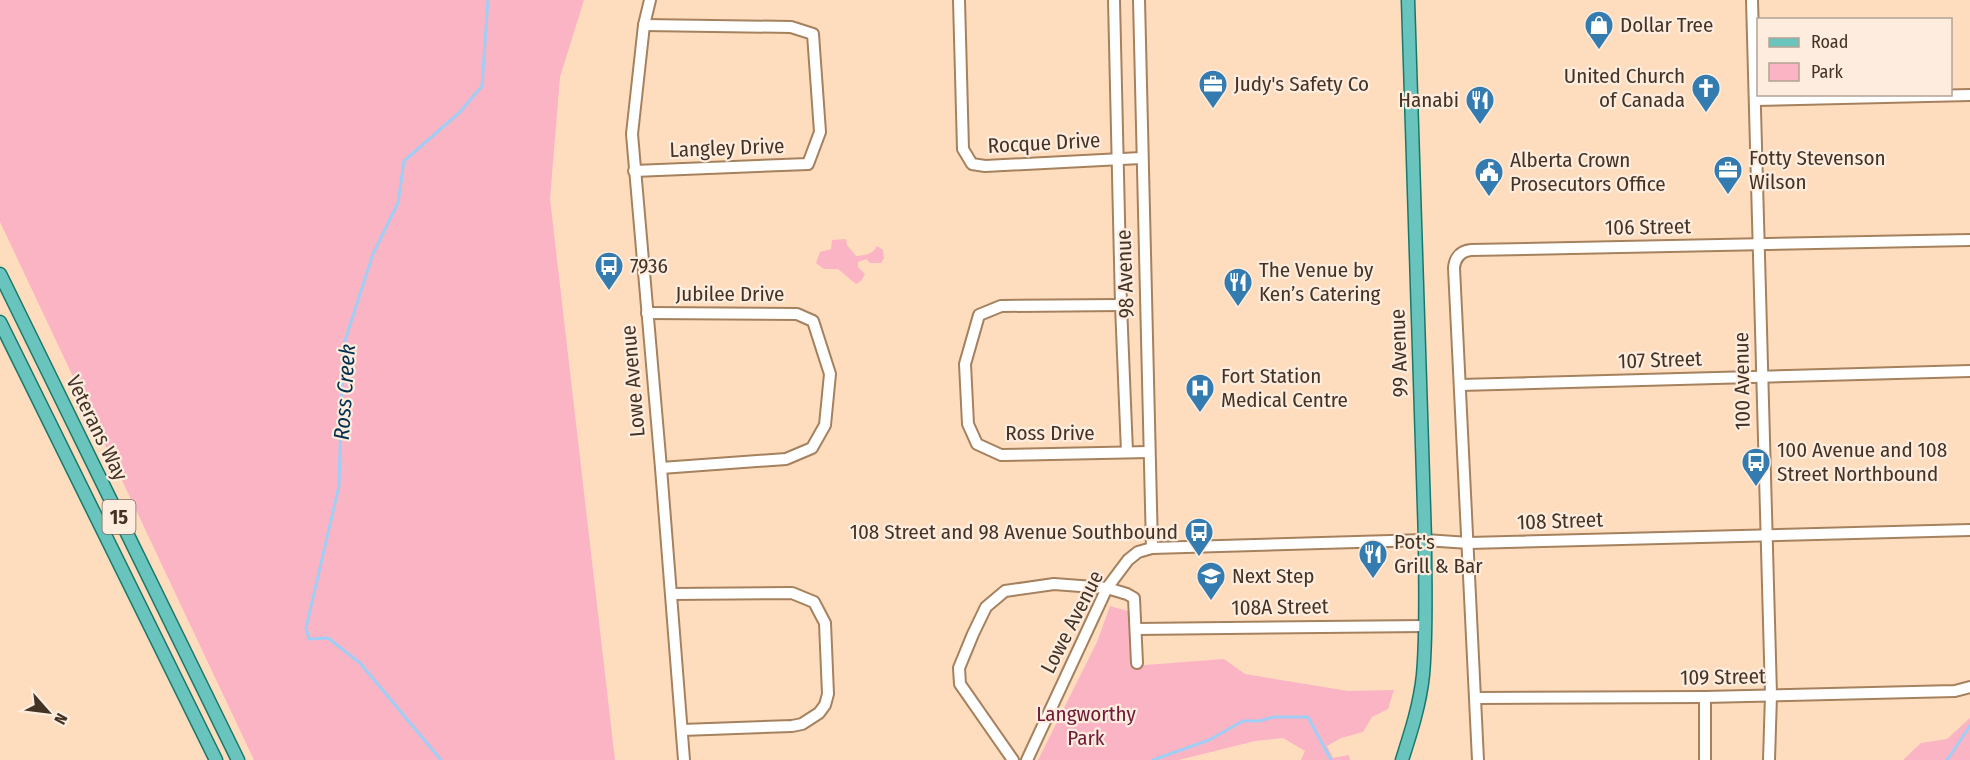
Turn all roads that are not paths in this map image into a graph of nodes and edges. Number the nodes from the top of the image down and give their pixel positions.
1 (650, 0) edge
2 (960, 0) edge
3 (1114, 0) edge
4 (1138, 0) edge
5 (1408, 0) edge
6 (1752, 0) edge
7 (644, 25) junction
8 (1952, 95) edge
9 (1970, 95) edge
10 (1927, 96) edge
11 (1755, 100) junction
12 (1141, 158) junction
13 (1118, 159) junction
14 (634, 171) junction
15 (1970, 240) edge
16 (1758, 245) junction
17 (0, 274) edge
18 (1121, 305) junction
19 (646, 313) junction
20 (0, 322) edge
21 (1970, 371) edge
22 (1762, 376) junction
23 (1460, 385) junction
24 (1128, 452) junction
25 (1149, 452) junction
26 (661, 468) junction
27 (1970, 530) edge
28 (1766, 535) junction
29 (1425, 540) junction
30 (1469, 543) junction
31 (1152, 548) junction
32 (1107, 588) junction
33 (672, 594) junction
34 (1425, 626) junction
35 (1136, 628) junction
36 (1137, 663) dead end
37 (1970, 687) edge
38 (1771, 695) junction
39 (1705, 697) junction
40 (1476, 699) junction
41 (682, 730) junction
42 (216, 760) edge
43 (238, 760) edge
44 (684, 760) edge
45 (1013, 760) edge
46 (1027, 760) edge
47 (1402, 760) edge
48 (1478, 760) edge
49 (1705, 760) edge
50 (1770, 760) edge

1 - 7 street, Lowe Avenue
2 - 13 street, Rocque Drive
3 - 13 street
4 - 12 street, 98 Avenue
5 - 29 main road, 99 Avenue
6 - 11 street, 100 Avenue
7 - 14 street, Lowe Avenue
7 - 14 street, Langley Drive
8 - 9 street
10 - 11 street
11 - 16 street, 100 Avenue
12 - 13 street, Rocque Drive
12 - 25 street, 98 Avenue
13 - 18 street
14 - 19 street, Lowe Avenue
15 - 16 street, 106 Street
16 - 22 street, 100 Avenue
16 - 23 street, 106 Street
17 - 43 main road, Veterans Way / 15
18 - 24 street
18 - 24 street, Ross Drive
19 - 26 street, Lowe Avenue
19 - 26 street, Jubilee Drive
20 - 42 main road, Veterans Way / 15
21 - 22 street, 107 Street
22 - 23 street, 107 Street
22 - 28 street, 100 Avenue
23 - 30 street
24 - 25 street, Ross Drive
25 - 31 street, 98 Avenue
26 - 33 street, Lowe Avenue
27 - 28 street, 108 Street
28 - 30 street, 108 Street
28 - 38 street, 100 Avenue
29 - 30 street, 108 Street
29 - 31 street, 108 Street
29 - 34 main road, 99 Avenue
30 - 40 street
31 - 32 street, Lowe Avenue
32 - 35 street
32 - 45 street
32 - 46 street, Lowe Avenue
33 - 41 street, Lowe Avenue
33 - 41 street
34 - 35 street, 108A Street
34 - 47 main road, 99 Avenue
35 - 36 street
37 - 38 street, 109 Street
38 - 39 street, 109 Street
38 - 50 street, 100 Avenue
39 - 40 street, 109 Street
39 - 49 street
40 - 48 street
41 - 44 street, Lowe Avenue

